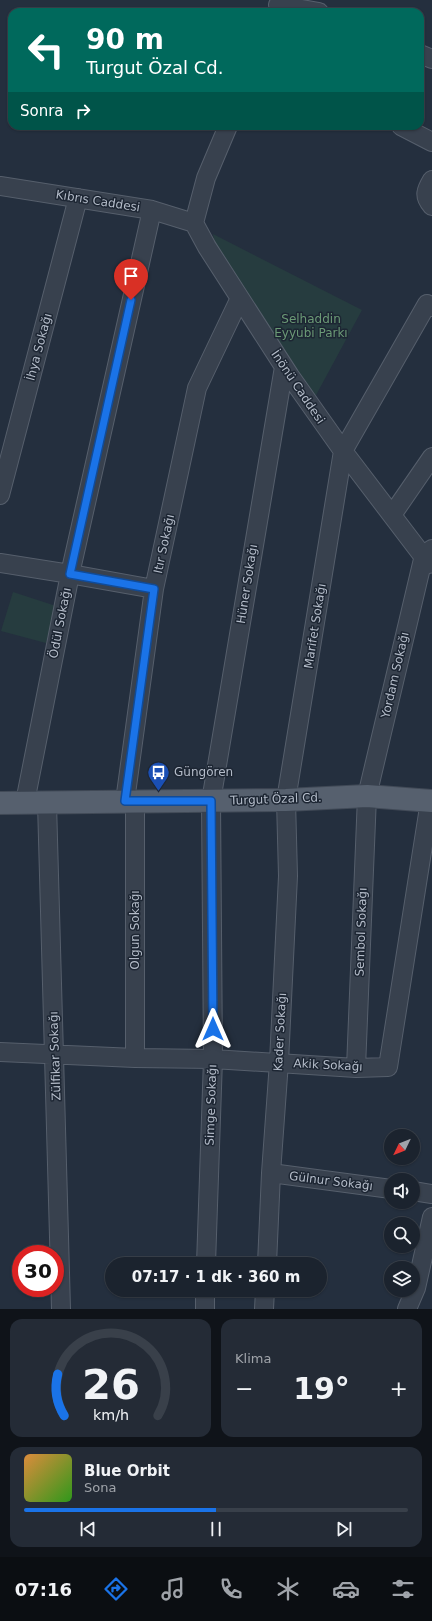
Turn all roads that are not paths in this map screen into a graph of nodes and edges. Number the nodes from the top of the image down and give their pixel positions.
1 (278, 6) edge
2 (291, 8) edge
3 (226, 130) edge
4 (409, 130) edge
5 (432, 142) edge
6 (432, 180) edge
7 (0, 186) edge
8 (78, 198) junction
9 (432, 206) edge
10 (152, 210) junction
11 (194, 223) junction
12 (240, 298) junction
13 (432, 307) edge
14 (284, 366) junction
15 (343, 451) junction
16 (432, 457) edge
17 (0, 495) edge
18 (392, 515) junction
19 (429, 557) edge
20 (0, 564) edge
21 (70, 574) junction
22 (154, 589) junction
23 (367, 796) junction
24 (286, 800) junction
25 (130, 801) junction
26 (211, 801) junction
27 (431, 801) edge
28 (25, 802) junction
29 (0, 803) edge
30 (47, 803) junction
31 (0, 1052) edge
32 (55, 1055) junction
33 (135, 1058) junction
34 (213, 1059) junction
35 (279, 1062) junction
36 (356, 1068) junction
37 (271, 1173) junction
38 (384, 1187) edge
39 (420, 1192) edge
40 (432, 1194) edge
41 (432, 1217) edge
42 (206, 1257) edge
43 (267, 1257) edge
44 (205, 1297) edge
45 (265, 1297) edge
46 (61, 1309) edge
47 (205, 1309) edge
48 (264, 1309) edge
49 (407, 1309) edge

1 - 2 street
3 - 11 street
4 - 5 street
6 - 9 street
7 - 8 street, Kıbrıs Caddesi
8 - 10 street, Kıbrıs Caddesi
8 - 17 street, İhya Sokağı
10 - 11 street, Kıbrıs Caddesi
10 - 21 street, Ödül Sokağı
11 - 12 street, İnönü Caddesi
12 - 14 street, İnönü Caddesi
12 - 22 street, Itır Sokağı
13 - 15 street
14 - 15 street, İnönü Caddesi
14 - 26 street, Hüner Sokağı
15 - 18 street, İnönü Caddesi
15 - 24 street, Marifet Sokağı
16 - 18 street
18 - 19 street, İnönü Caddesi
19 - 23 street, Yordam Sokağı
20 - 21 street
21 - 22 street
21 - 28 street, Ödül Sokağı
22 - 25 street, Itır Sokağı
23 - 24 main road, Turgut Özal Cd.
23 - 27 main road, Turgut Özal Cd.
23 - 36 street, Sembol Sokağı
24 - 26 main road, Turgut Özal Cd.
24 - 35 street, Kader Sokağı
25 - 26 main road, Turgut Özal Cd.
25 - 30 main road, Turgut Özal Cd.
25 - 33 street, Olgun Sokağı
26 - 34 street, Simge Sokağı
27 - 36 street, Akik Sokağı
28 - 29 main road, Turgut Özal Cd.
28 - 30 main road, Turgut Özal Cd.
30 - 32 street, Zülfikar Sokağı
31 - 32 street, Akik Sokağı
32 - 33 street, Akik Sokağı
32 - 46 street, Zülfikar Sokağı
33 - 34 street, Akik Sokağı
34 - 35 street, Akik Sokağı
34 - 42 street, Simge Sokağı
35 - 36 street, Akik Sokağı
35 - 37 street, Kader Sokağı
37 - 38 street, Gülnur Sokağı
37 - 43 street, Kader Sokağı
39 - 40 street
41 - 49 street
44 - 47 street
45 - 48 street

